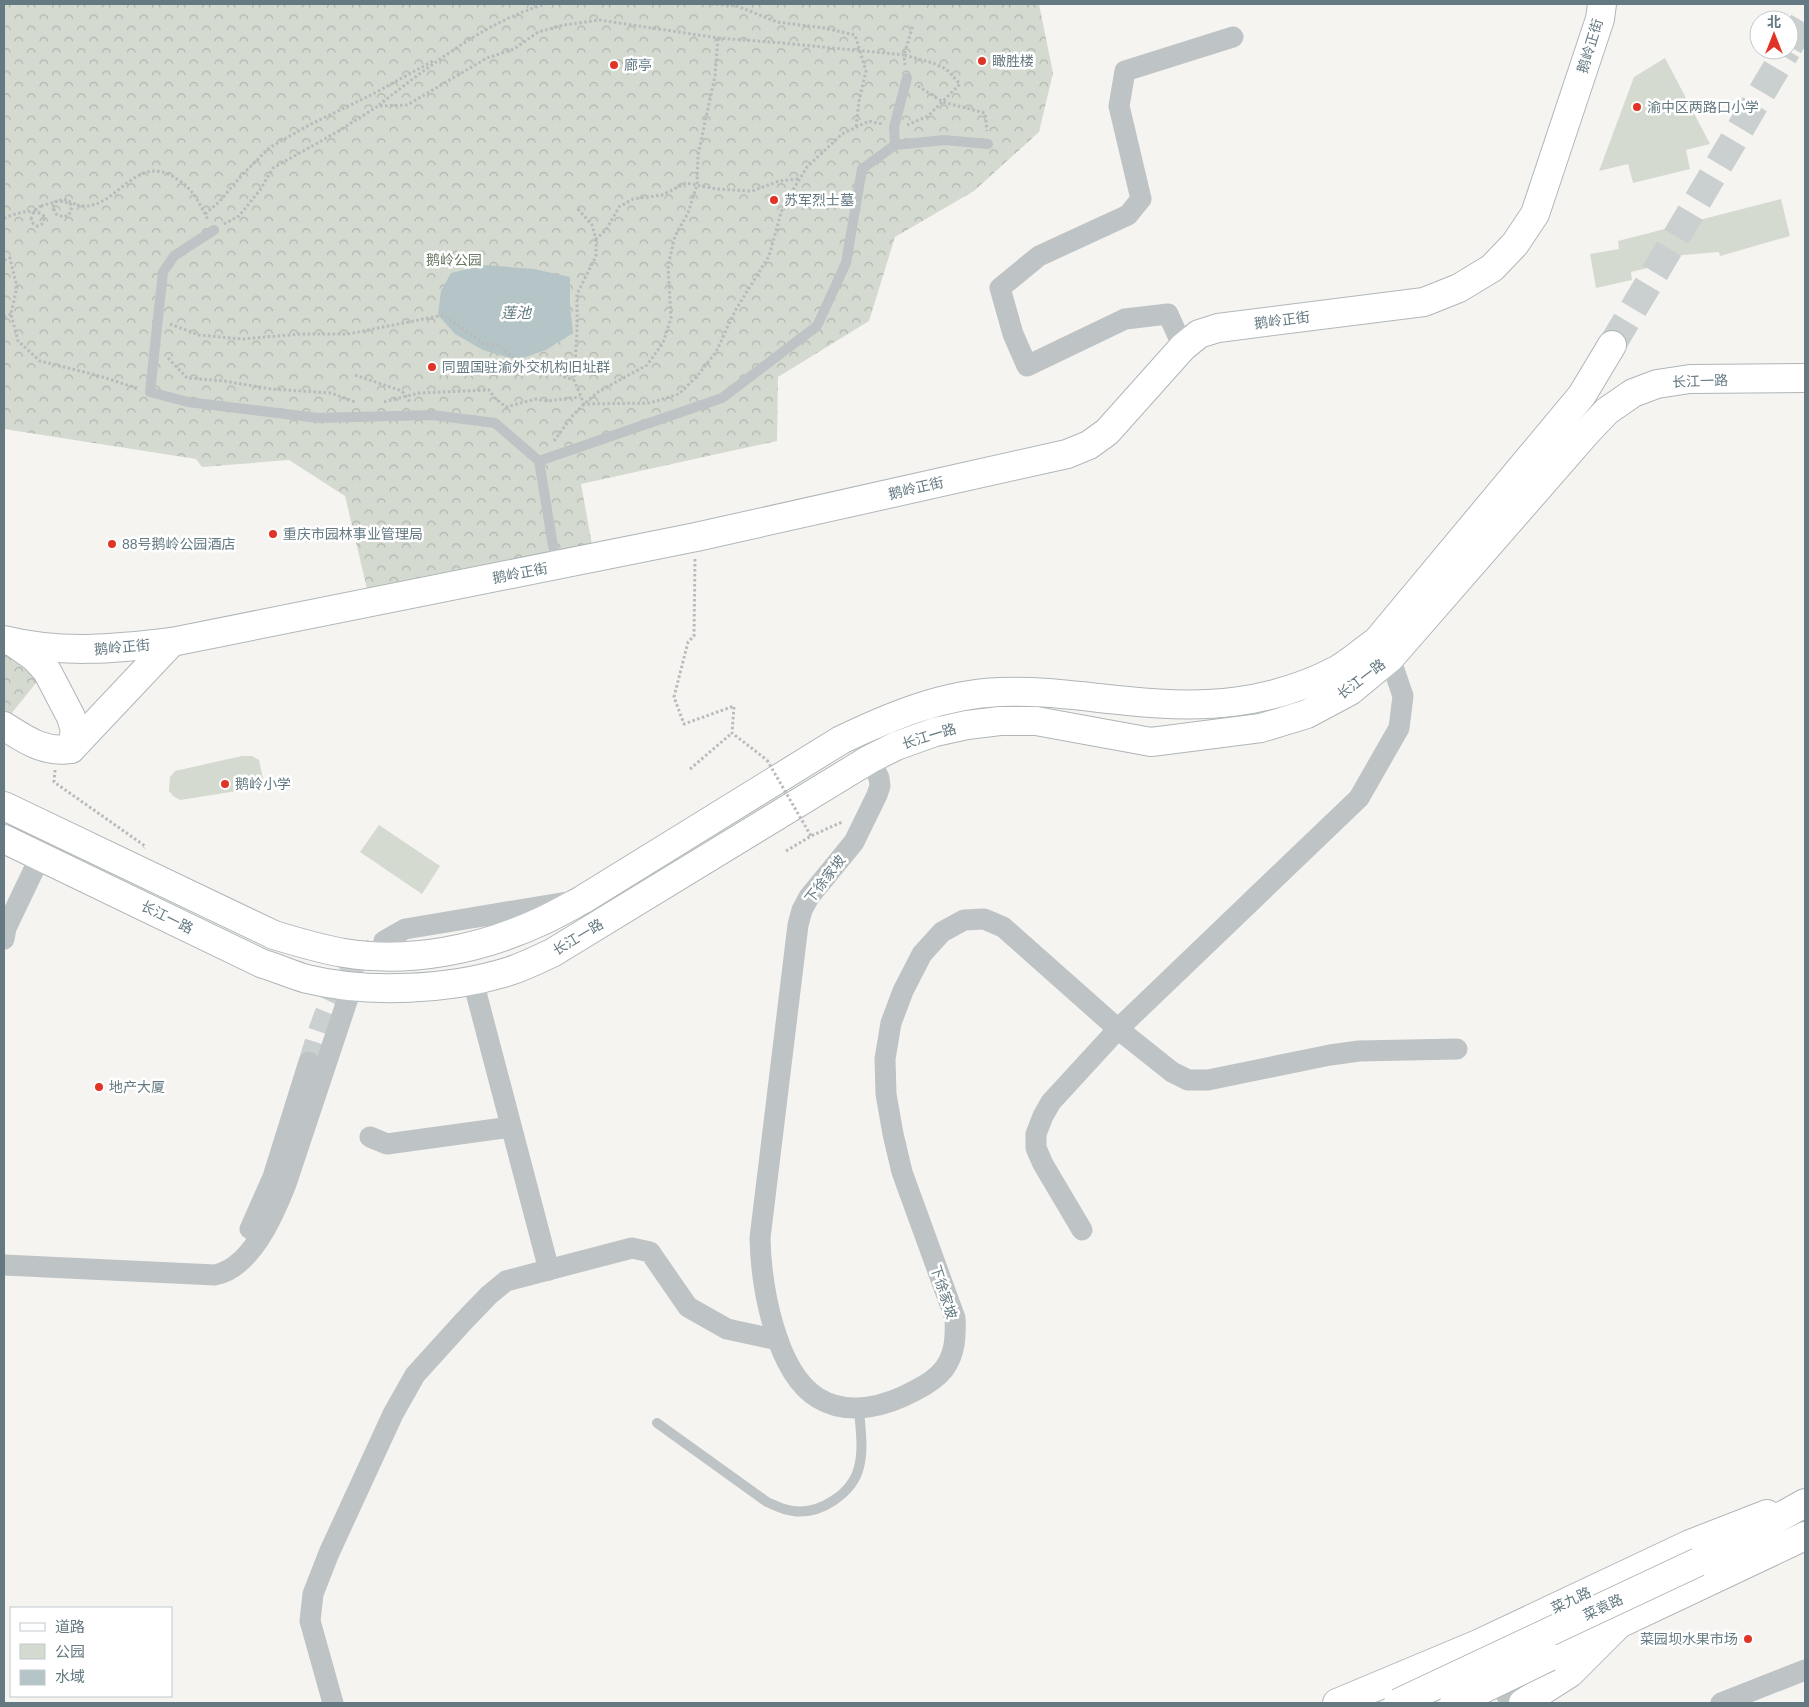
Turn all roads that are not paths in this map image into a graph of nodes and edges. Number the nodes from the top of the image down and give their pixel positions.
1 (1602, 4) edge
2 (1234, 37) dead end
3 (907, 78) road end
4 (988, 144) road end
5 (895, 146) junction
6 (214, 230) road end
7 (1183, 347) junction
8 (1805, 378) edge
9 (1633, 393) junction
10 (538, 462) junction
11 (558, 565) junction
12 (9, 642) edge
13 (172, 642) junction
14 (1390, 658) junction
15 (4, 726) edge
16 (64, 750) junction
17 (870, 760) junction
18 (4, 806) edge
19 (4, 839) edge
20 (40, 856) junction
21 (582, 900) junction
22 (4, 939) edge
23 (384, 941) tunnel mouth
24 (473, 981) junction
25 (352, 986) junction
26 (1118, 1029) junction
27 (1457, 1049) dead end
28 (309, 1062) tunnel mouth
29 (511, 1127) junction
30 (370, 1137) dead end
31 (1082, 1230) dead end
32 (239, 1263) junction
33 (4, 1265) edge
34 (549, 1270) junction
35 (778, 1340) junction
36 (858, 1408) junction
37 (657, 1423) dead end
38 (1805, 1499) edge
39 (1805, 1503) edge
40 (1805, 1536) edge
41 (1620, 1622) junction
42 (1478, 1644) junction
43 (1805, 1670) edge
44 (333, 1703) edge
45 (1337, 1703) edge
46 (1398, 1703) edge
47 (1454, 1703) edge
48 (1511, 1703) edge
49 (1523, 1703) edge
50 (1721, 1703) edge

1 - 7 main road, 鹅岭正街
2 - 7 street
3 - 5 lane
4 - 5 lane
5 - 10 lane
6 - 10 lane
7 - 11 main road, 鹅岭正街
8 - 9 main road, 长江一路
9 - 14 main road, 长江一路
9 - 21 main road, 长江一路
10 - 11 lane
11 - 13 main road, 鹅岭正街
12 - 13 main road, 鹅岭正街
12 - 16 main road
13 - 16 main road
14 - 17 main road, 长江一路
14 - 26 street
15 - 16 main road
17 - 24 main road, 长江一路
17 - 35 street, 下徐家坡
18 - 21 main road, 长江一路
19 - 20 main road, 长江一路
20 - 22 street
20 - 25 main road, 长江一路
21 - 23 street
24 - 25 main road, 长江一路
24 - 29 street
25 - 32 street
26 - 27 street, 下徐家坡
26 - 31 street
26 - 36 street, 下徐家坡
28 - 32 street
29 - 30 street
29 - 34 street
32 - 33 street
34 - 35 street
34 - 44 street
35 - 36 street, 下徐家坡
36 - 37 lane
38 - 42 main road, 菜九路
39 - 46 main road, 菜袁路, bridge
40 - 41 main road, 菜袁路
41 - 47 main road, 菜袁路, bridge
41 - 49 main road
42 - 45 main road, 菜九路
42 - 48 street
43 - 50 street

